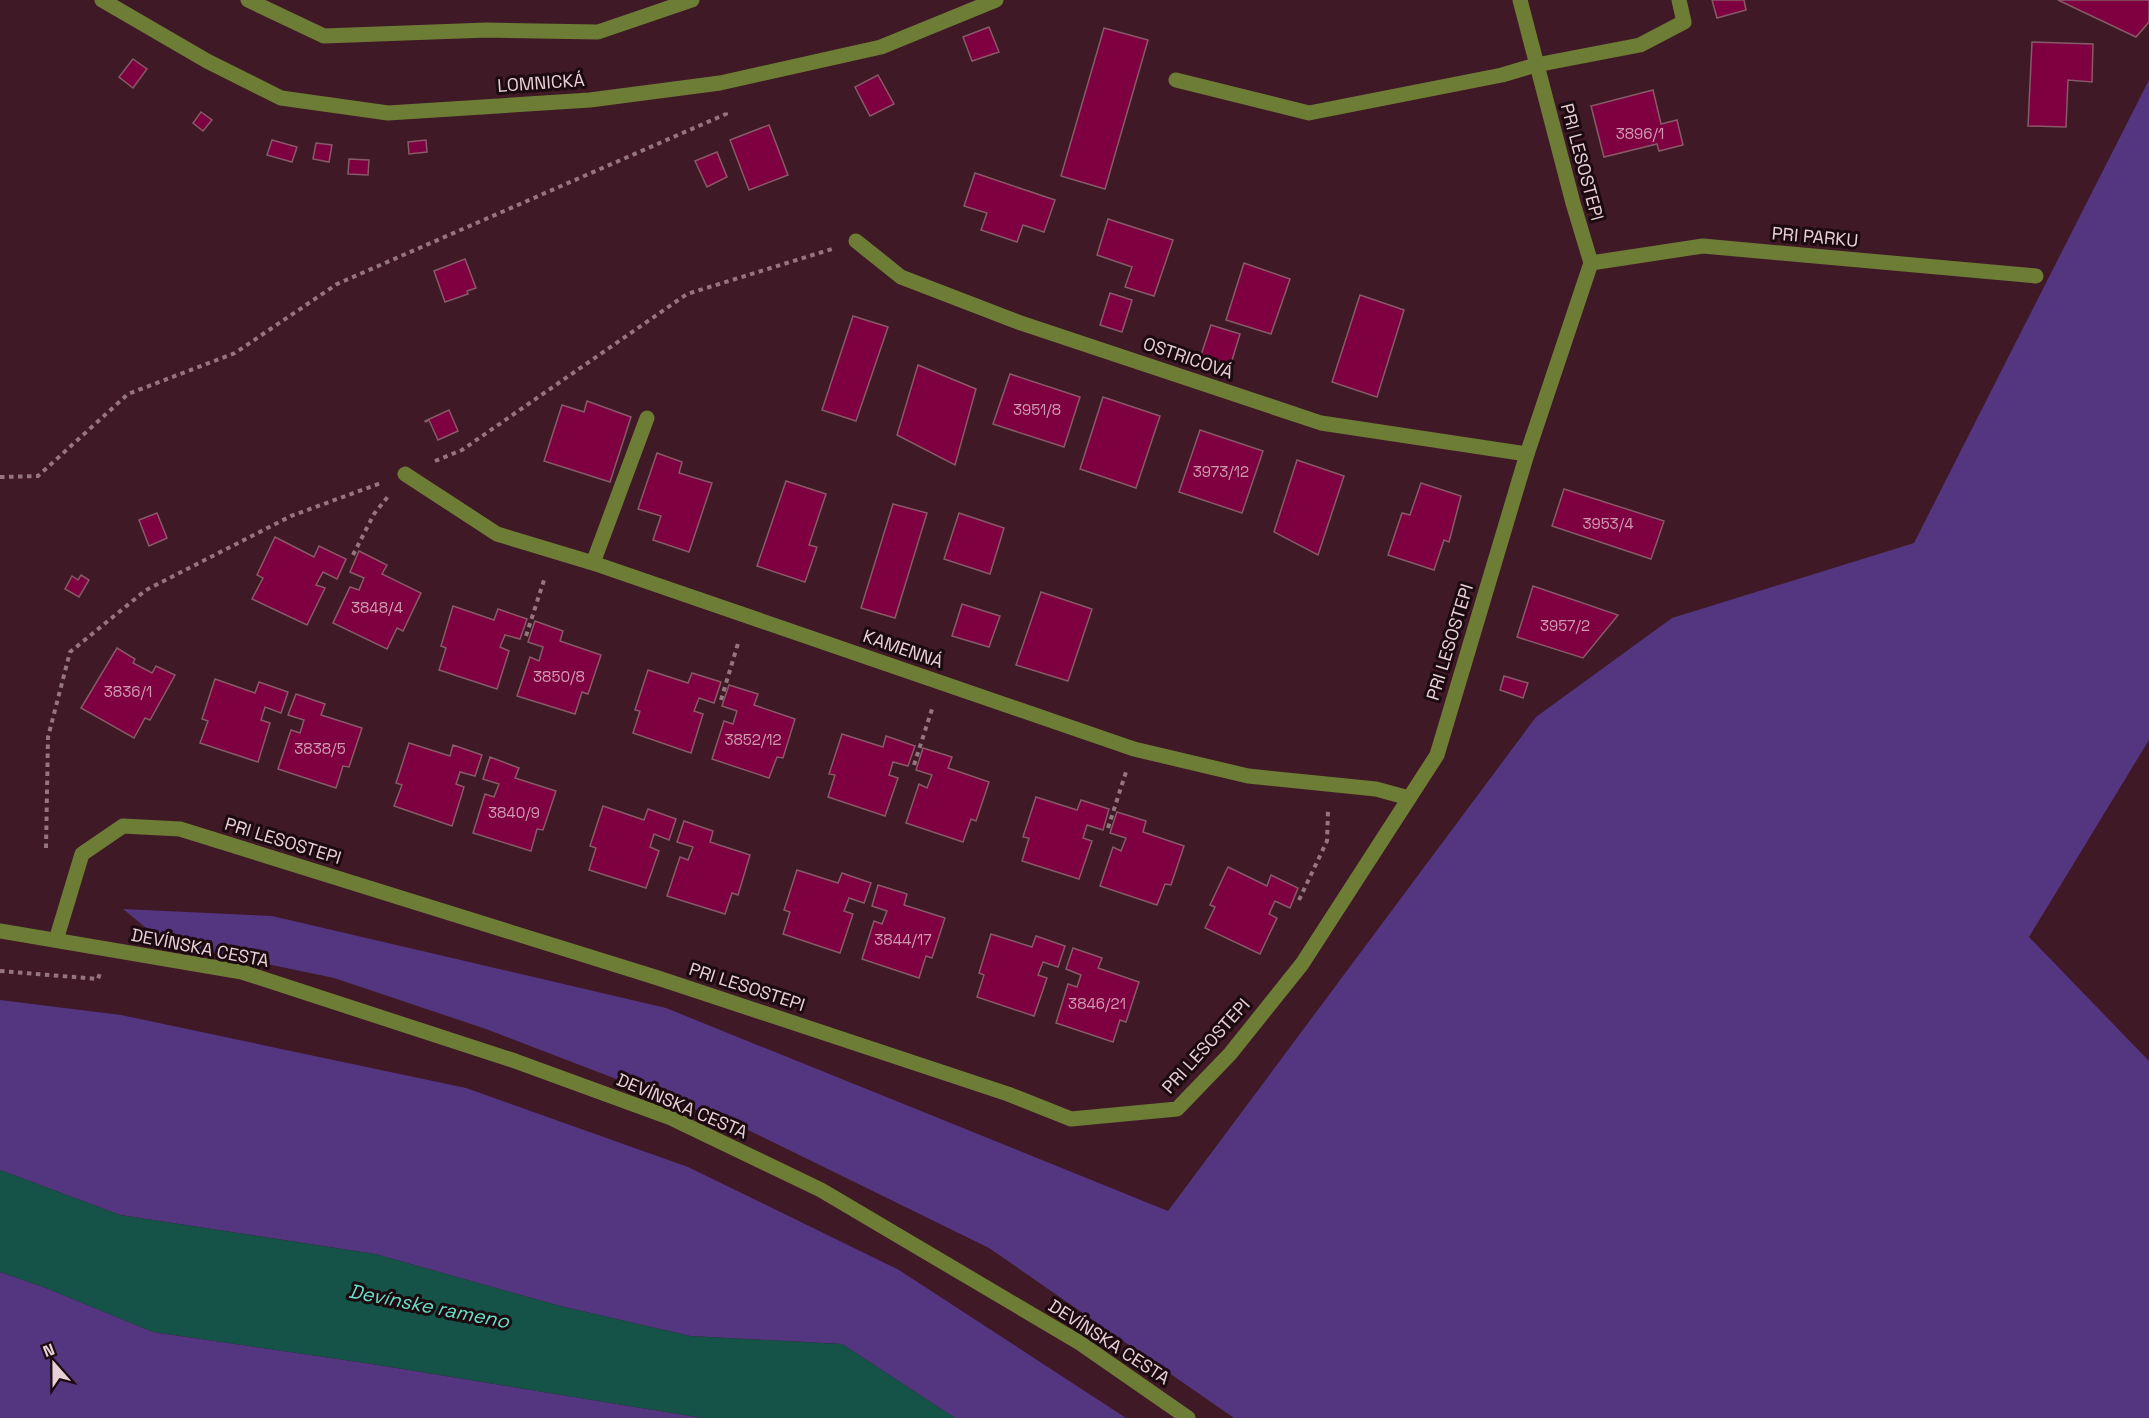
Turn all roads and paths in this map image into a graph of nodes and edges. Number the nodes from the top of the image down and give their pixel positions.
1 (102, 0) edge
2 (248, 0) edge
3 (692, 0) edge
4 (996, 0) edge
5 (1520, 0) edge
6 (1679, 0) edge
7 (1536, 65) junction
8 (1176, 80) dead end
9 (720, 83) junction
10 (855, 242) dead end
11 (1591, 263) junction
12 (2036, 276) dead end
13 (647, 418) dead end
14 (1527, 454) junction
15 (405, 474) joint
16 (0, 477) edge
17 (554, 551) junction
18 (353, 555) dead end
19 (593, 563) junction
20 (746, 616) junction
21 (526, 636) dead end
22 (940, 682) junction
23 (721, 700) dead end
24 (1134, 749) junction
25 (914, 765) dead end
26 (1330, 784) junction
27 (1409, 798) junction
28 (1108, 828) dead end
29 (1299, 900) dead end
30 (0, 931) edge
31 (56, 940) junction
32 (109, 950) junction
33 (0, 971) edge
34 (1188, 1418) edge

1 - 9 street, LOMNICKÁ
2 - 3 street
4 - 9 street, LOMNICKÁ
5 - 7 street, PRI LESOSTEPI
6 - 7 street
7 - 8 street
7 - 11 street, PRI LESOSTEPI
9 - 16 path
10 - 14 street, OSTRICOVÁ
11 - 12 street, PRI PARKU
11 - 14 street, PRI LESOSTEPI
13 - 19 street
14 - 27 street, PRI LESOSTEPI
15 - 17 street, KAMENNÁ
15 - 18 path
17 - 19 street, KAMENNÁ
17 - 21 path
19 - 20 street, KAMENNÁ
20 - 22 street, KAMENNÁ
20 - 23 path
22 - 24 street, KAMENNÁ
22 - 25 path
24 - 26 street, KAMENNÁ
24 - 28 path
26 - 27 street, KAMENNÁ
26 - 29 path
27 - 31 street, PRI LESOSTEPI
30 - 31 street, DEVÍNSKA CESTA
31 - 32 street, DEVÍNSKA CESTA
32 - 33 path
32 - 34 street, DEVÍNSKA CESTA

